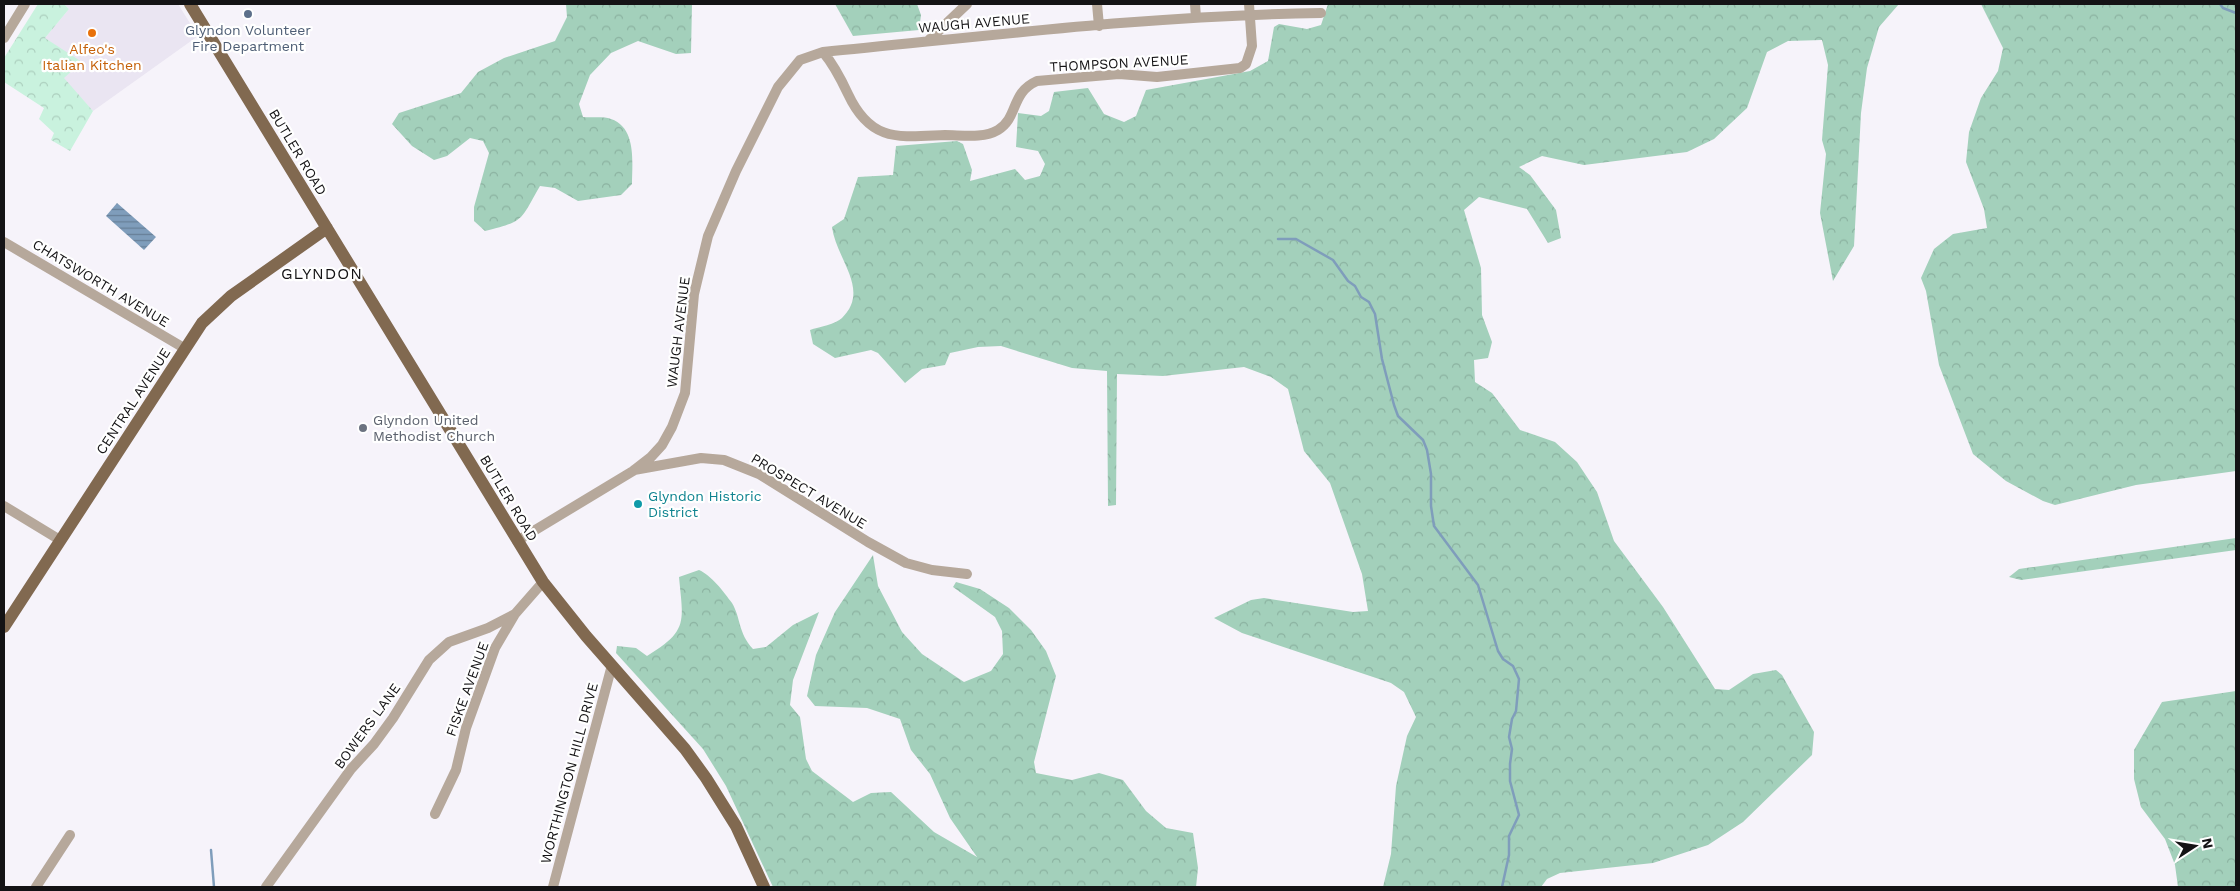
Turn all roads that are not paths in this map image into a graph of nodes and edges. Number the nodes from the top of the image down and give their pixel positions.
1 (24, 4) edge
2 (190, 4) edge
3 (967, 4) edge
4 (1096, 4) edge
5 (1195, 4) edge
6 (1249, 9) edge
7 (1321, 13) dead end
8 (1196, 17) junction
9 (1099, 26) junction
10 (4, 38) edge
11 (929, 40) junction
12 (823, 52) junction
13 (327, 228) junction
14 (4, 242) edge
15 (184, 348) junction
16 (633, 471) junction
17 (4, 506) edge
18 (60, 540) junction
19 (517, 541) junction
20 (966, 574) dead end
21 (543, 582) junction
22 (515, 614) junction
23 (4, 627) edge
24 (612, 665) junction
25 (435, 814) dead end
26 (70, 835) dead end
27 (36, 887) edge
28 (266, 887) edge
29 (553, 887) edge
30 (764, 887) edge

1 - 10 street
2 - 13 main road, BUTLER ROAD
3 - 11 street
4 - 9 street
5 - 8 street
6 - 7 street, WAUGH AVENUE
6 - 8 street, WAUGH AVENUE
6 - 12 street, THOMPSON AVENUE
8 - 9 street, WAUGH AVENUE
9 - 11 street, WAUGH AVENUE
11 - 12 street, WAUGH AVENUE
12 - 16 street, WAUGH AVENUE
13 - 15 main road, CENTRAL AVENUE
13 - 19 main road, BUTLER ROAD
14 - 15 street, CHATSWORTH AVENUE
15 - 18 main road, CENTRAL AVENUE
16 - 19 street, WAUGH AVENUE
16 - 20 street, PROSPECT AVENUE
17 - 18 street
18 - 23 main road, CENTRAL AVENUE
19 - 21 main road, BUTLER ROAD
21 - 22 street, FISKE AVENUE
21 - 24 main road, BUTLER ROAD
22 - 25 street, FISKE AVENUE
22 - 28 street, BOWERS LANE
24 - 29 street, WORTHINGTON HILL DRIVE
24 - 30 main road, BUTLER ROAD
26 - 27 street

